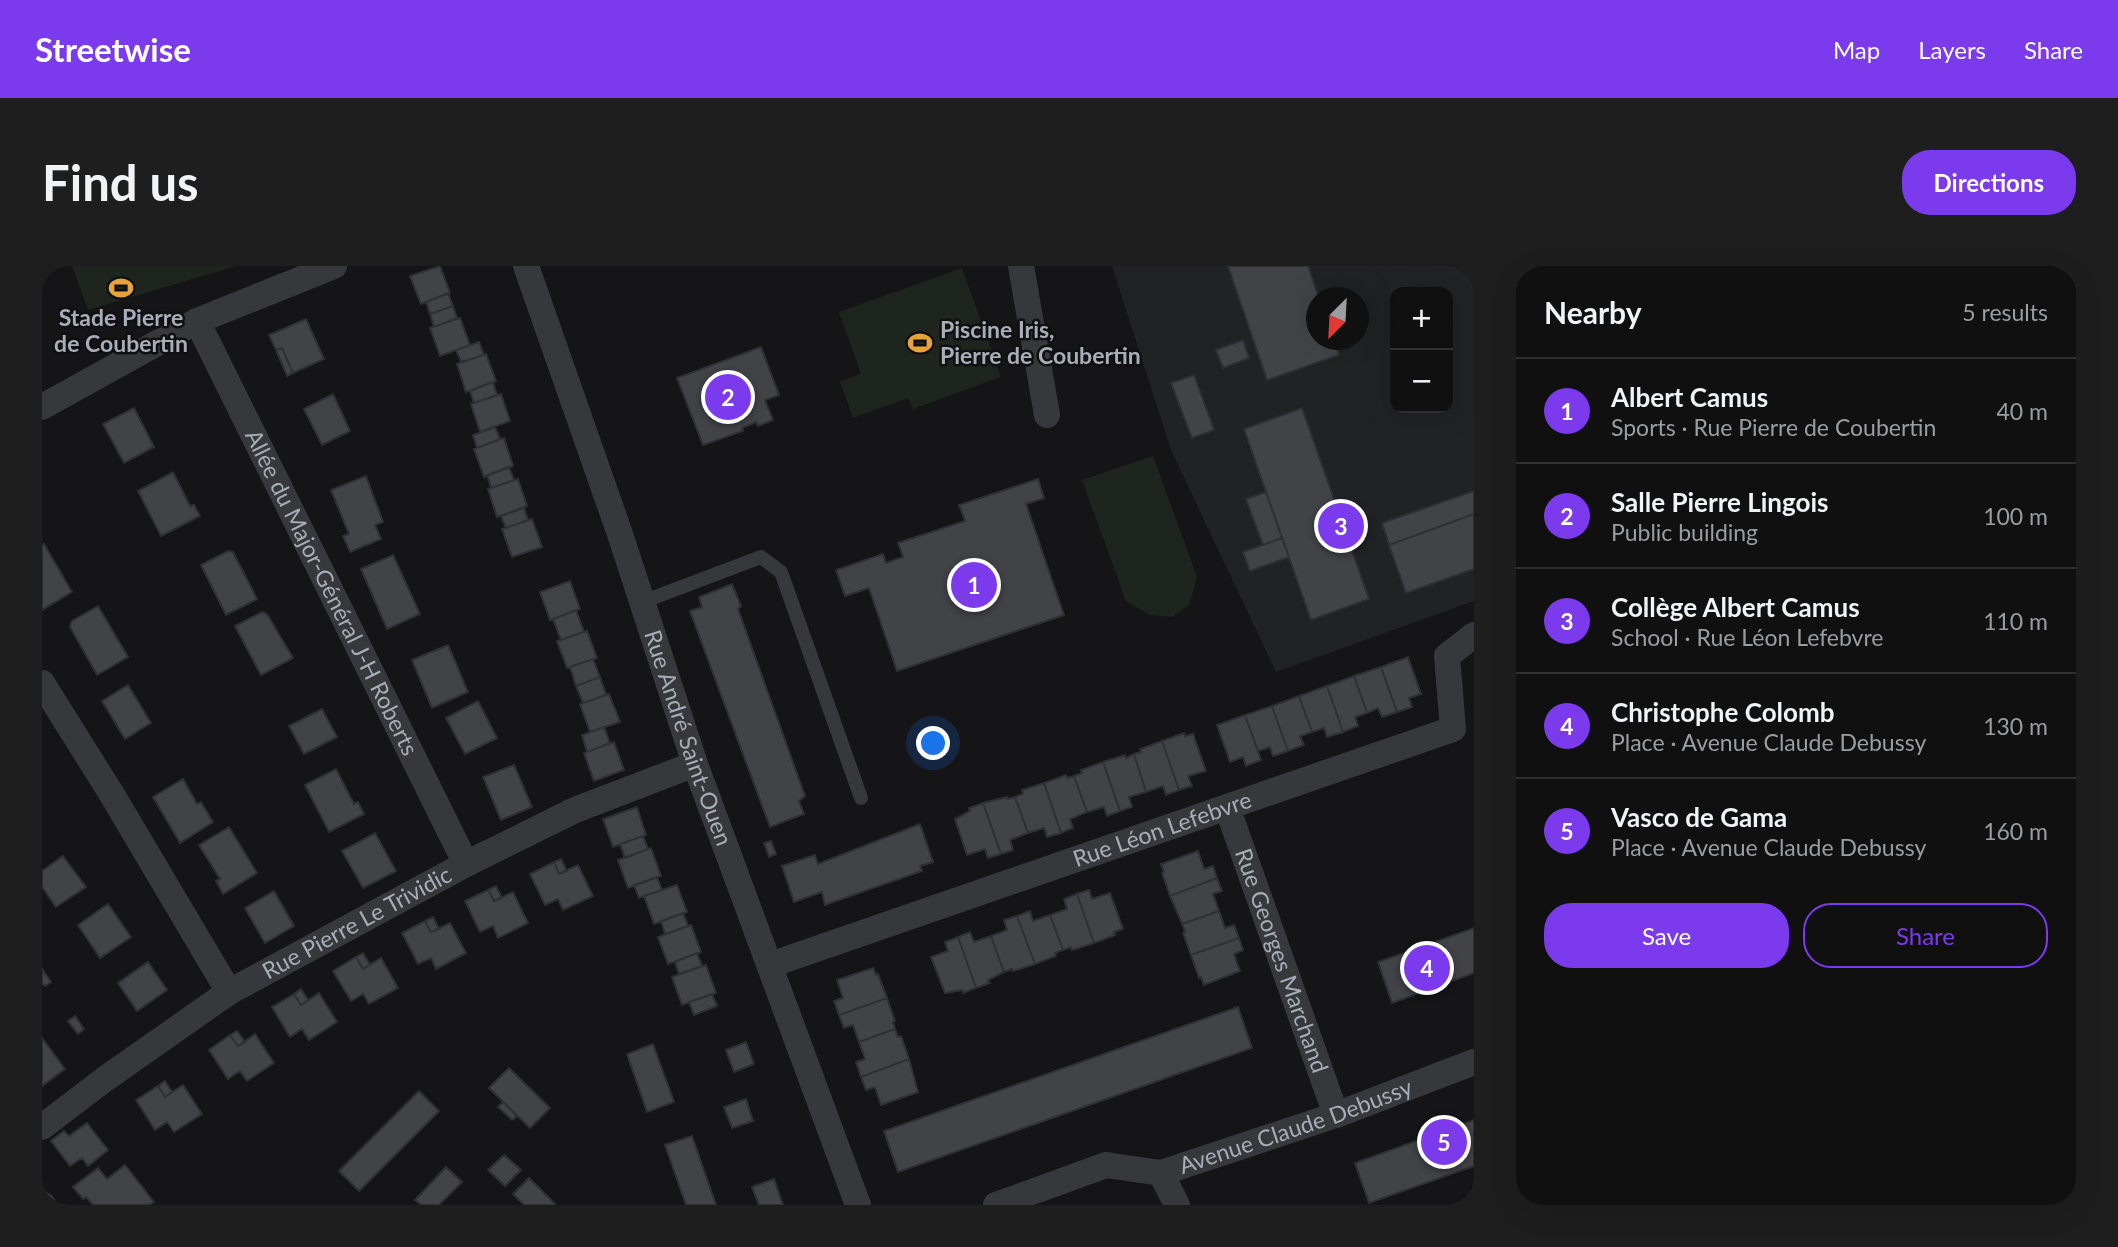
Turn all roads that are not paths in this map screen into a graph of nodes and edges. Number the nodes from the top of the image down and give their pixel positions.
1 (334, 266) edge
2 (526, 266) edge
3 (1021, 266) edge
4 (197, 321) junction
5 (42, 407) edge
6 (1047, 415) dead end
7 (642, 602) junction
8 (1474, 635) edge
9 (42, 682) edge
10 (695, 764) junction
11 (860, 798) dead end
12 (1227, 807) junction
13 (466, 864) junction
14 (770, 965) junction
15 (229, 992) junction
16 (1474, 1062) edge
17 (1336, 1115) junction
18 (42, 1126) edge
19 (1161, 1173) junction
20 (858, 1205) edge
21 (996, 1205) edge
22 (1177, 1205) edge

1 - 4 street
2 - 7 street, Rue André Saint-Ouen
3 - 6 street
4 - 5 street
4 - 13 street, Allée du Major-Général J-H Roberts
7 - 10 street, Rue André Saint-Ouen
7 - 11 lane
8 - 12 street, Rue Léon Lefebvre
9 - 15 street
10 - 13 street, Rue Pierre Le Trividic
10 - 14 street, Rue André Saint-Ouen
12 - 14 street, Rue Léon Lefebvre
12 - 17 street, Rue Georges Marchand
13 - 15 street, Rue Pierre Le Trividic
14 - 20 street, Rue André Saint-Ouen
15 - 18 street, Rue Pierre Le Trividic
16 - 17 street, Avenue Claude Debussy
17 - 19 street, Avenue Claude Debussy
19 - 21 street, Avenue Claude Debussy
19 - 22 street

